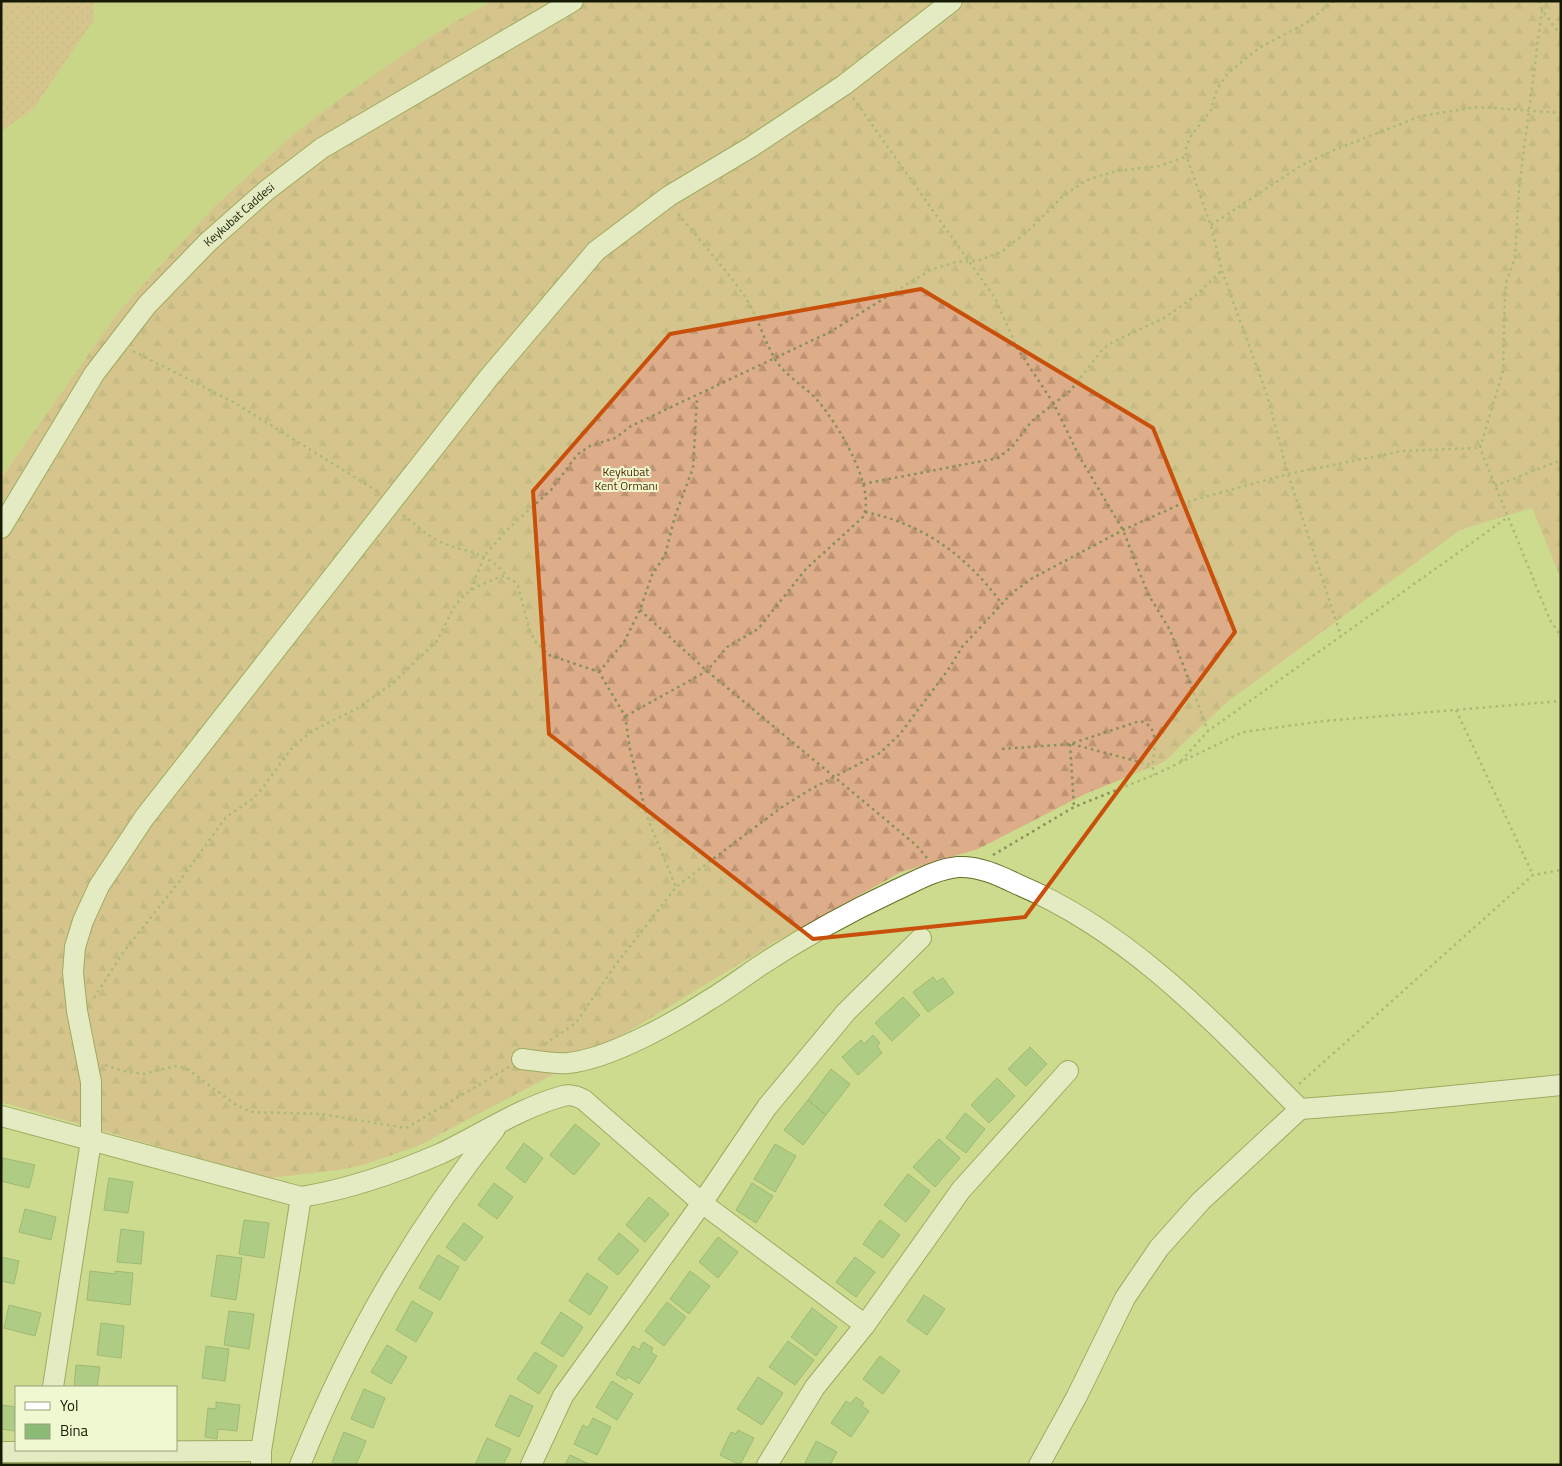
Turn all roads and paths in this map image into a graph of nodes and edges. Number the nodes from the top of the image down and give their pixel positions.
1 (573, 1) edge
2 (952, 1) edge
3 (1334, 1) edge
4 (1540, 1) edge
5 (1542, 10) junction
6 (1561, 36) edge
7 (844, 85) junction
8 (1528, 112) junction
9 (1561, 113) edge
10 (1185, 157) junction
11 (665, 199) junction
12 (1211, 226) junction
13 (969, 262) junction
14 (1222, 271) junction
15 (118, 343) junction
16 (775, 359) junction
17 (697, 397) junction
18 (1054, 404) junction
19 (1480, 448) junction
20 (1561, 460) edge
21 (1288, 474) junction
22 (863, 484) junction
23 (1495, 486) junction
24 (391, 503) junction
25 (865, 512) junction
26 (1508, 517) junction
27 (1, 528) edge
28 (1123, 530) junction
29 (484, 556) junction
30 (508, 577) junction
31 (471, 590) junction
32 (1002, 604) junction
33 (640, 610) junction
34 (1341, 636) junction
35 (1561, 636) edge
36 (707, 671) junction
37 (599, 672) junction
38 (1561, 701) edge
39 (1456, 710) junction
40 (625, 716) junction
41 (1208, 731) junction
42 (1070, 744) junction
43 (1002, 749) dead end
44 (1180, 762) junction
45 (1151, 765) junction
46 (1154, 775) junction
47 (834, 777) junction
48 (1074, 808) junction
49 (970, 868) junction
50 (1561, 870) edge
51 (940, 872) junction
52 (1533, 875) junction
53 (676, 887) junction
54 (921, 938) dead end
55 (79, 1022) junction
56 (86, 1053) junction
57 (522, 1059) junction
58 (1068, 1071) dead end
59 (1561, 1085) edge
60 (1293, 1102) junction
61 (1, 1116) edge
62 (501, 1122) junction
63 (91, 1141) junction
64 (301, 1197) junction
65 (702, 1203) junction
66 (865, 1324) junction
67 (53, 1386) edge
68 (1, 1452) edge
69 (44, 1455) edge
70 (261, 1458) edge
71 (300, 1465) edge
72 (531, 1465) edge
73 (767, 1465) edge
74 (1039, 1465) edge

1 - 15 street, Keykubat Caddesi
2 - 7 street
3 - 10 path
4 - 5 path
5 - 6 path
5 - 8 path
7 - 11 street
7 - 13 path
8 - 9 path
8 - 12 path
8 - 19 path
10 - 12 path
10 - 13 path
11 - 16 path
11 - 24 street
12 - 14 path
13 - 16 path
13 - 18 path
14 - 18 path
14 - 21 path
15 - 24 path
15 - 27 street, Keykubat Caddesi
16 - 17 path
16 - 22 path
17 - 29 path
17 - 33 path
18 - 22 path
18 - 28 path
19 - 21 path
19 - 23 path
20 - 23 path
21 - 28 path
21 - 34 path
22 - 25 path
23 - 26 path
24 - 29 path
24 - 55 street
25 - 32 path
25 - 36 path
26 - 34 path
26 - 35 path
28 - 32 path
28 - 41 path
29 - 30 path
29 - 31 path
30 - 31 path
30 - 37 path
31 - 55 path
32 - 47 path
33 - 36 path
33 - 37 path
34 - 41 path
36 - 40 path
36 - 47 path
37 - 40 path
38 - 39 path
39 - 44 path
39 - 52 path
40 - 53 path
41 - 44 path
42 - 43 path
42 - 45 path
42 - 45 path
42 - 48 path
44 - 46 path
45 - 46 path
46 - 48 path
47 - 51 path
47 - 53 path
48 - 49 path
49 - 51 street
49 - 60 street
50 - 52 path
51 - 57 street
52 - 60 path
53 - 57 path
54 - 65 street
55 - 56 street
56 - 57 path
56 - 63 street
58 - 66 street
59 - 60 street
60 - 74 street
61 - 63 street
62 - 64 street
62 - 65 street
62 - 71 street
63 - 64 street
63 - 67 street
64 - 70 street
65 - 66 street
65 - 72 street
66 - 73 street
68 - 69 street
69 - 70 street

